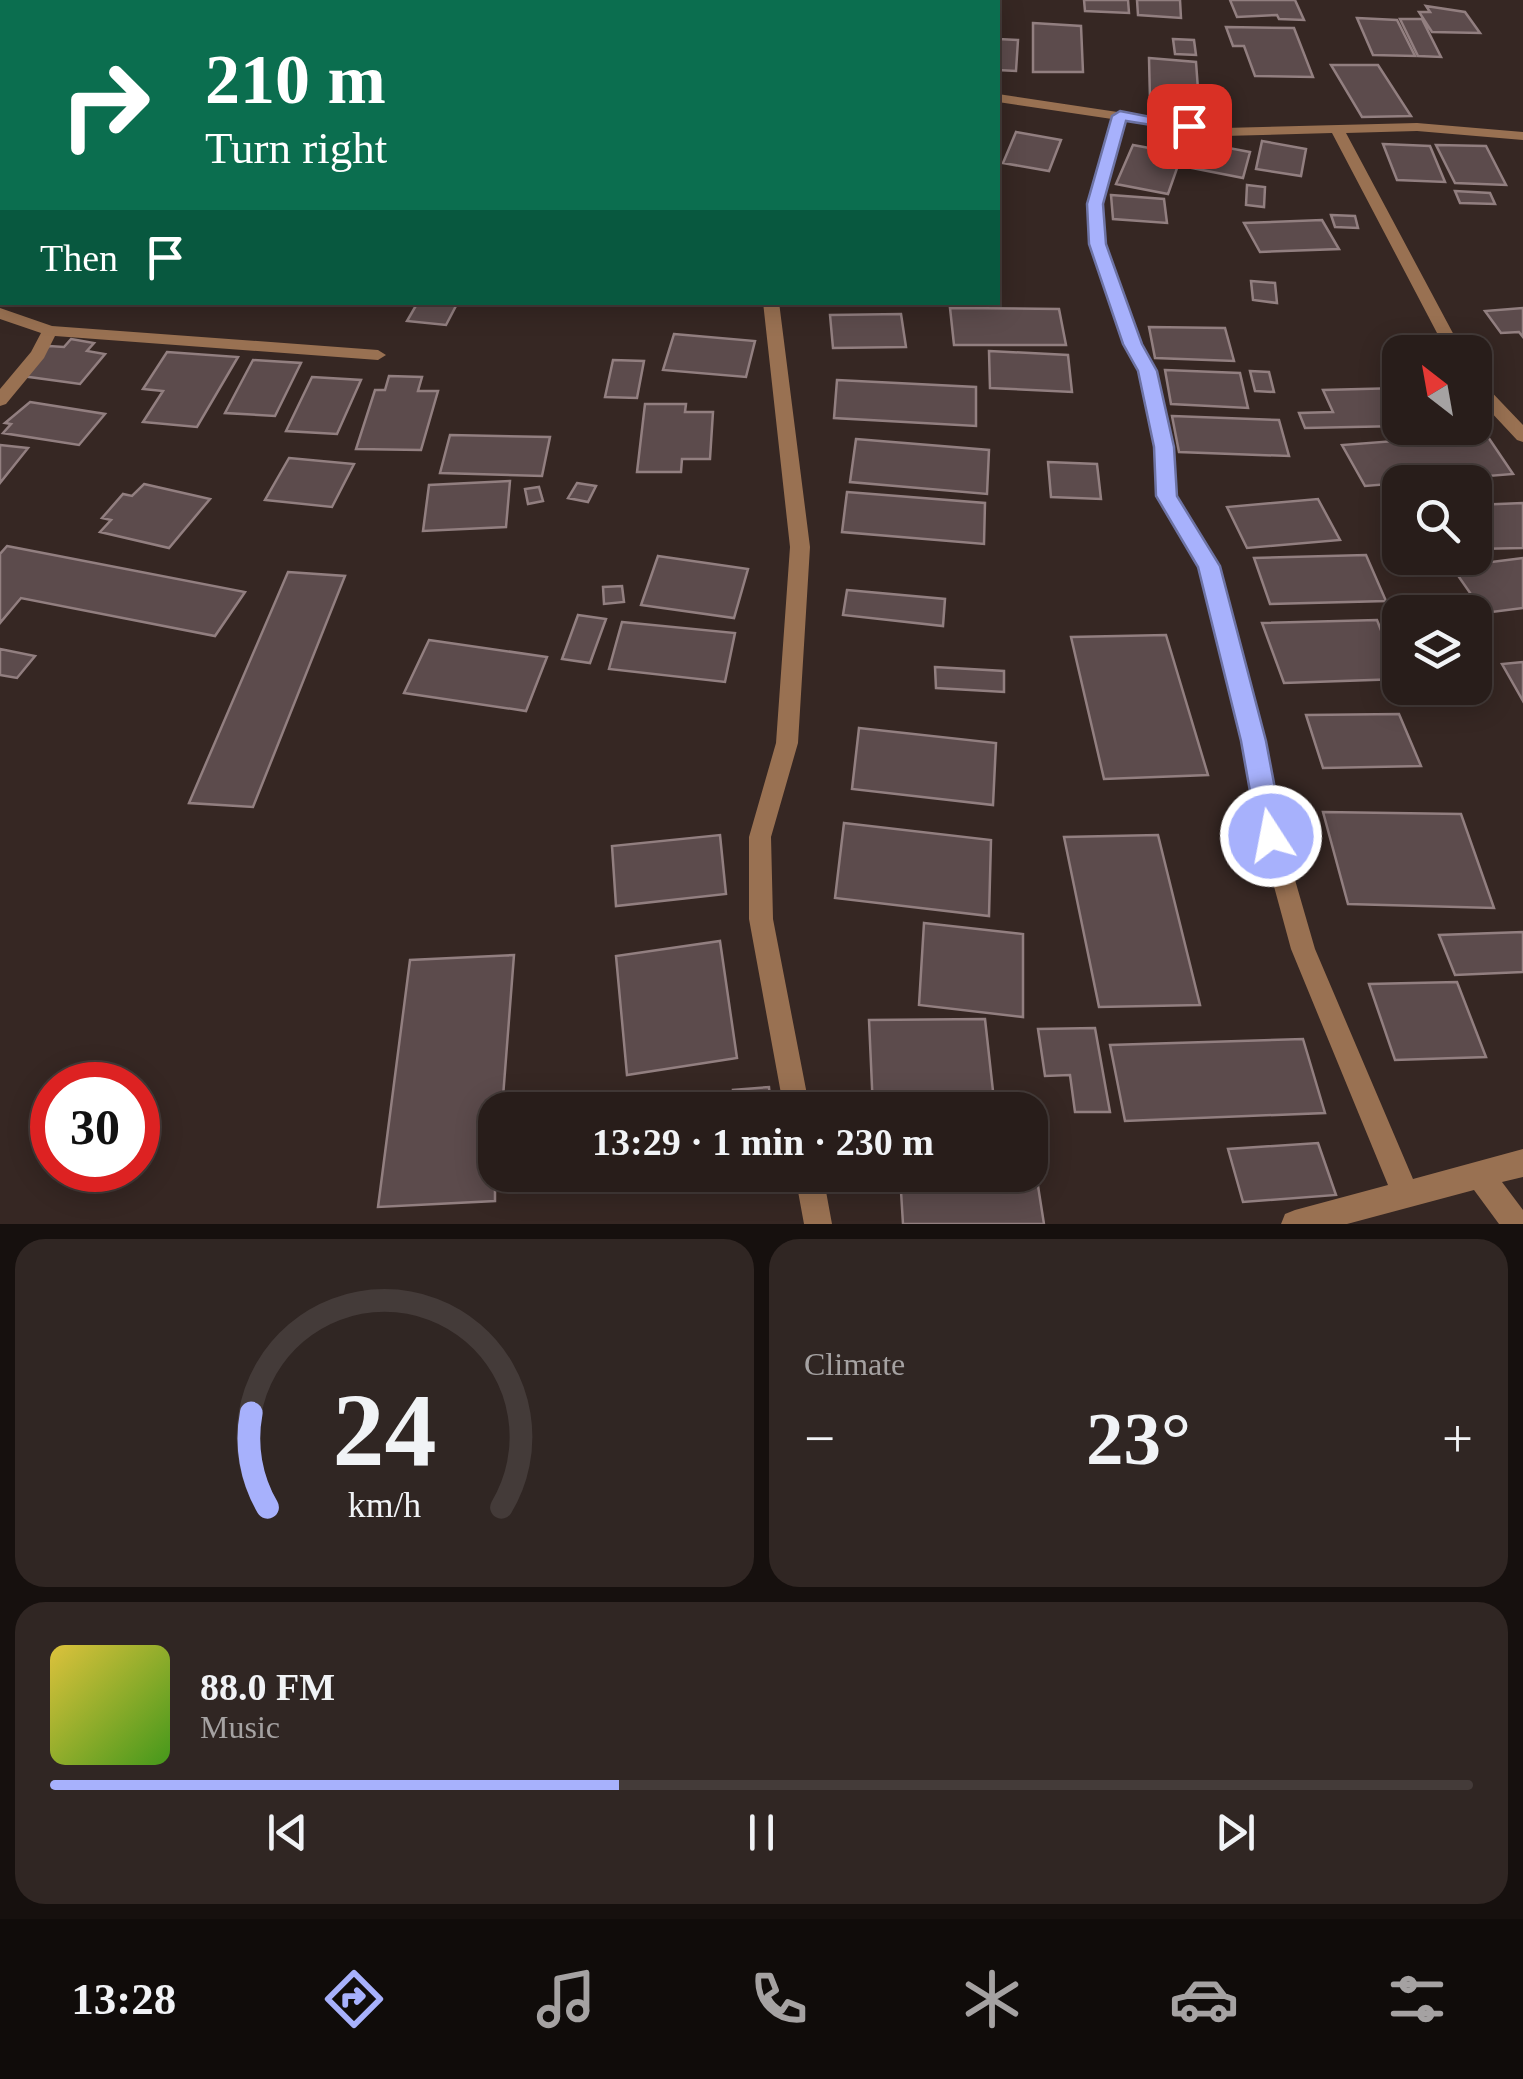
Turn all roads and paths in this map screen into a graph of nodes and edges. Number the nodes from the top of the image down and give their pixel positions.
1 (1000, 98) edge
2 (1120, 116) junction
3 (1337, 129) junction
4 (1523, 136) edge
5 (772, 305) edge
6 (0, 314) edge
7 (50, 330) junction
8 (1446, 335) edge
9 (378, 355) dead end
10 (0, 400) edge
11 (1492, 403) edge
12 (1523, 436) edge
13 (794, 1092) edge
14 (1523, 1163) edge
15 (1479, 1174) junction
16 (812, 1192) edge
17 (1405, 1193) junction
18 (818, 1224) edge
19 (1296, 1224) edge
20 (1516, 1224) edge

1 - 2 street
2 - 3 street
2 - 17 street
3 - 4 street
3 - 8 street
5 - 13 street
6 - 7 street
7 - 9 street
7 - 10 street
11 - 12 street
14 - 15 street
15 - 17 street
15 - 20 street
16 - 18 street
17 - 19 street

